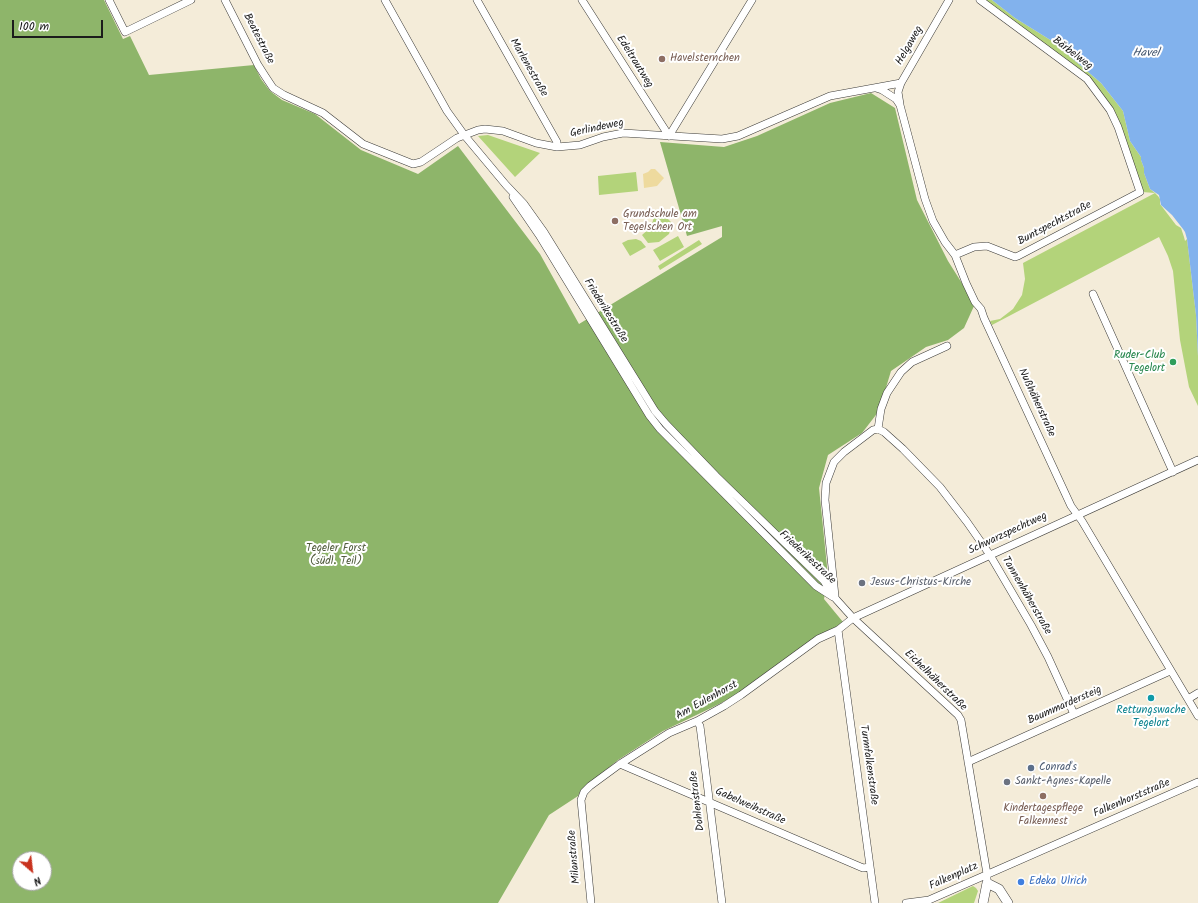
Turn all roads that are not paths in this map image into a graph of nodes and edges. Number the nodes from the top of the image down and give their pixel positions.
1 (109, 0) edge
2 (191, 0) edge
3 (225, 0) edge
4 (385, 0) edge
5 (477, 0) edge
6 (582, 0) edge
7 (752, 0) edge
8 (949, 0) edge
9 (980, 0) edge
10 (901, 83) junction
11 (273, 88) joint
12 (879, 89) junction
13 (900, 105) junction
14 (465, 136) junction
15 (669, 136) junction
16 (557, 147) junction
17 (1140, 192) joint
18 (955, 255) junction
19 (1093, 294) dead end
20 (947, 346) dead end
21 (878, 429) junction
22 (1198, 460) edge
23 (1173, 472) junction
24 (1077, 515) junction
25 (990, 555) junction
26 (835, 598) junction
27 (853, 618) junction
28 (838, 630) junction
29 (1170, 671) junction
30 (1198, 693) edge
31 (1188, 699) junction
32 (1074, 714) junction
33 (1198, 716) edge
34 (697, 721) junction
35 (968, 762) junction
36 (620, 764) junction
37 (1198, 782) edge
38 (709, 801) junction
39 (582, 808) joint
40 (870, 867) junction
41 (987, 878) junction
42 (591, 903) edge
43 (722, 903) edge
44 (875, 903) edge
45 (906, 903) edge
46 (983, 903) edge
47 (1008, 903) edge

1 - 2 street
3 - 11 street, Beatestraße
4 - 14 street, Friederikestraße
5 - 16 street, Marlenestraße
6 - 15 street, Edeltrautweg
7 - 15 street
8 - 10 street, Helgaweg
9 - 17 street, Bärbelweg
10 - 12 street, Gerlindeweg
10 - 13 street, Helgaweg
11 - 14 street, Gerlindeweg
12 - 13 street
12 - 15 street, Gerlindeweg
13 - 18 street, Nußhäherstraße
14 - 16 street, Gerlindeweg
14 - 26 street, Friederikestraße
15 - 16 street, Gerlindeweg
17 - 18 street, Buntspechtstraße
18 - 24 street, Nußhäherstraße
19 - 23 street
20 - 21 street
21 - 25 street, Tannenhäherstraße
21 - 26 street
22 - 23 street, Schwarzspechtweg
23 - 24 street, Schwarzspechtweg
24 - 25 street, Schwarzspechtweg
24 - 29 street, Nußhäherstraße
25 - 27 street, Schwarzspechtweg
25 - 32 street, Tannenhäherstraße
26 - 27 street, Eichelhäherstraße
27 - 28 street, Am Eulenhorst
27 - 35 street, Eichelhäherstraße
28 - 34 street, Am Eulenhorst
28 - 40 street, Turmfalkenstraße
29 - 31 street, Nußhäherstraße
29 - 32 street, Baummardersteig
30 - 31 street
31 - 33 street, Nußhäherstraße
32 - 35 street, Baummardersteig
34 - 36 street, Am Eulenhorst
34 - 38 street, Dohlenstraße
35 - 41 street, Eichelhäherstraße
36 - 38 street, Gabelweihstraße
36 - 39 street, Am Eulenhorst
37 - 41 street, Falkenhorststraße
38 - 40 street, Gabelweihstraße
38 - 43 street, Dohlenstraße
39 - 42 street, Milanstraße
40 - 44 street, Turmfalkenstraße
41 - 45 street, Falkenplatz
41 - 46 main road
41 - 47 main road

